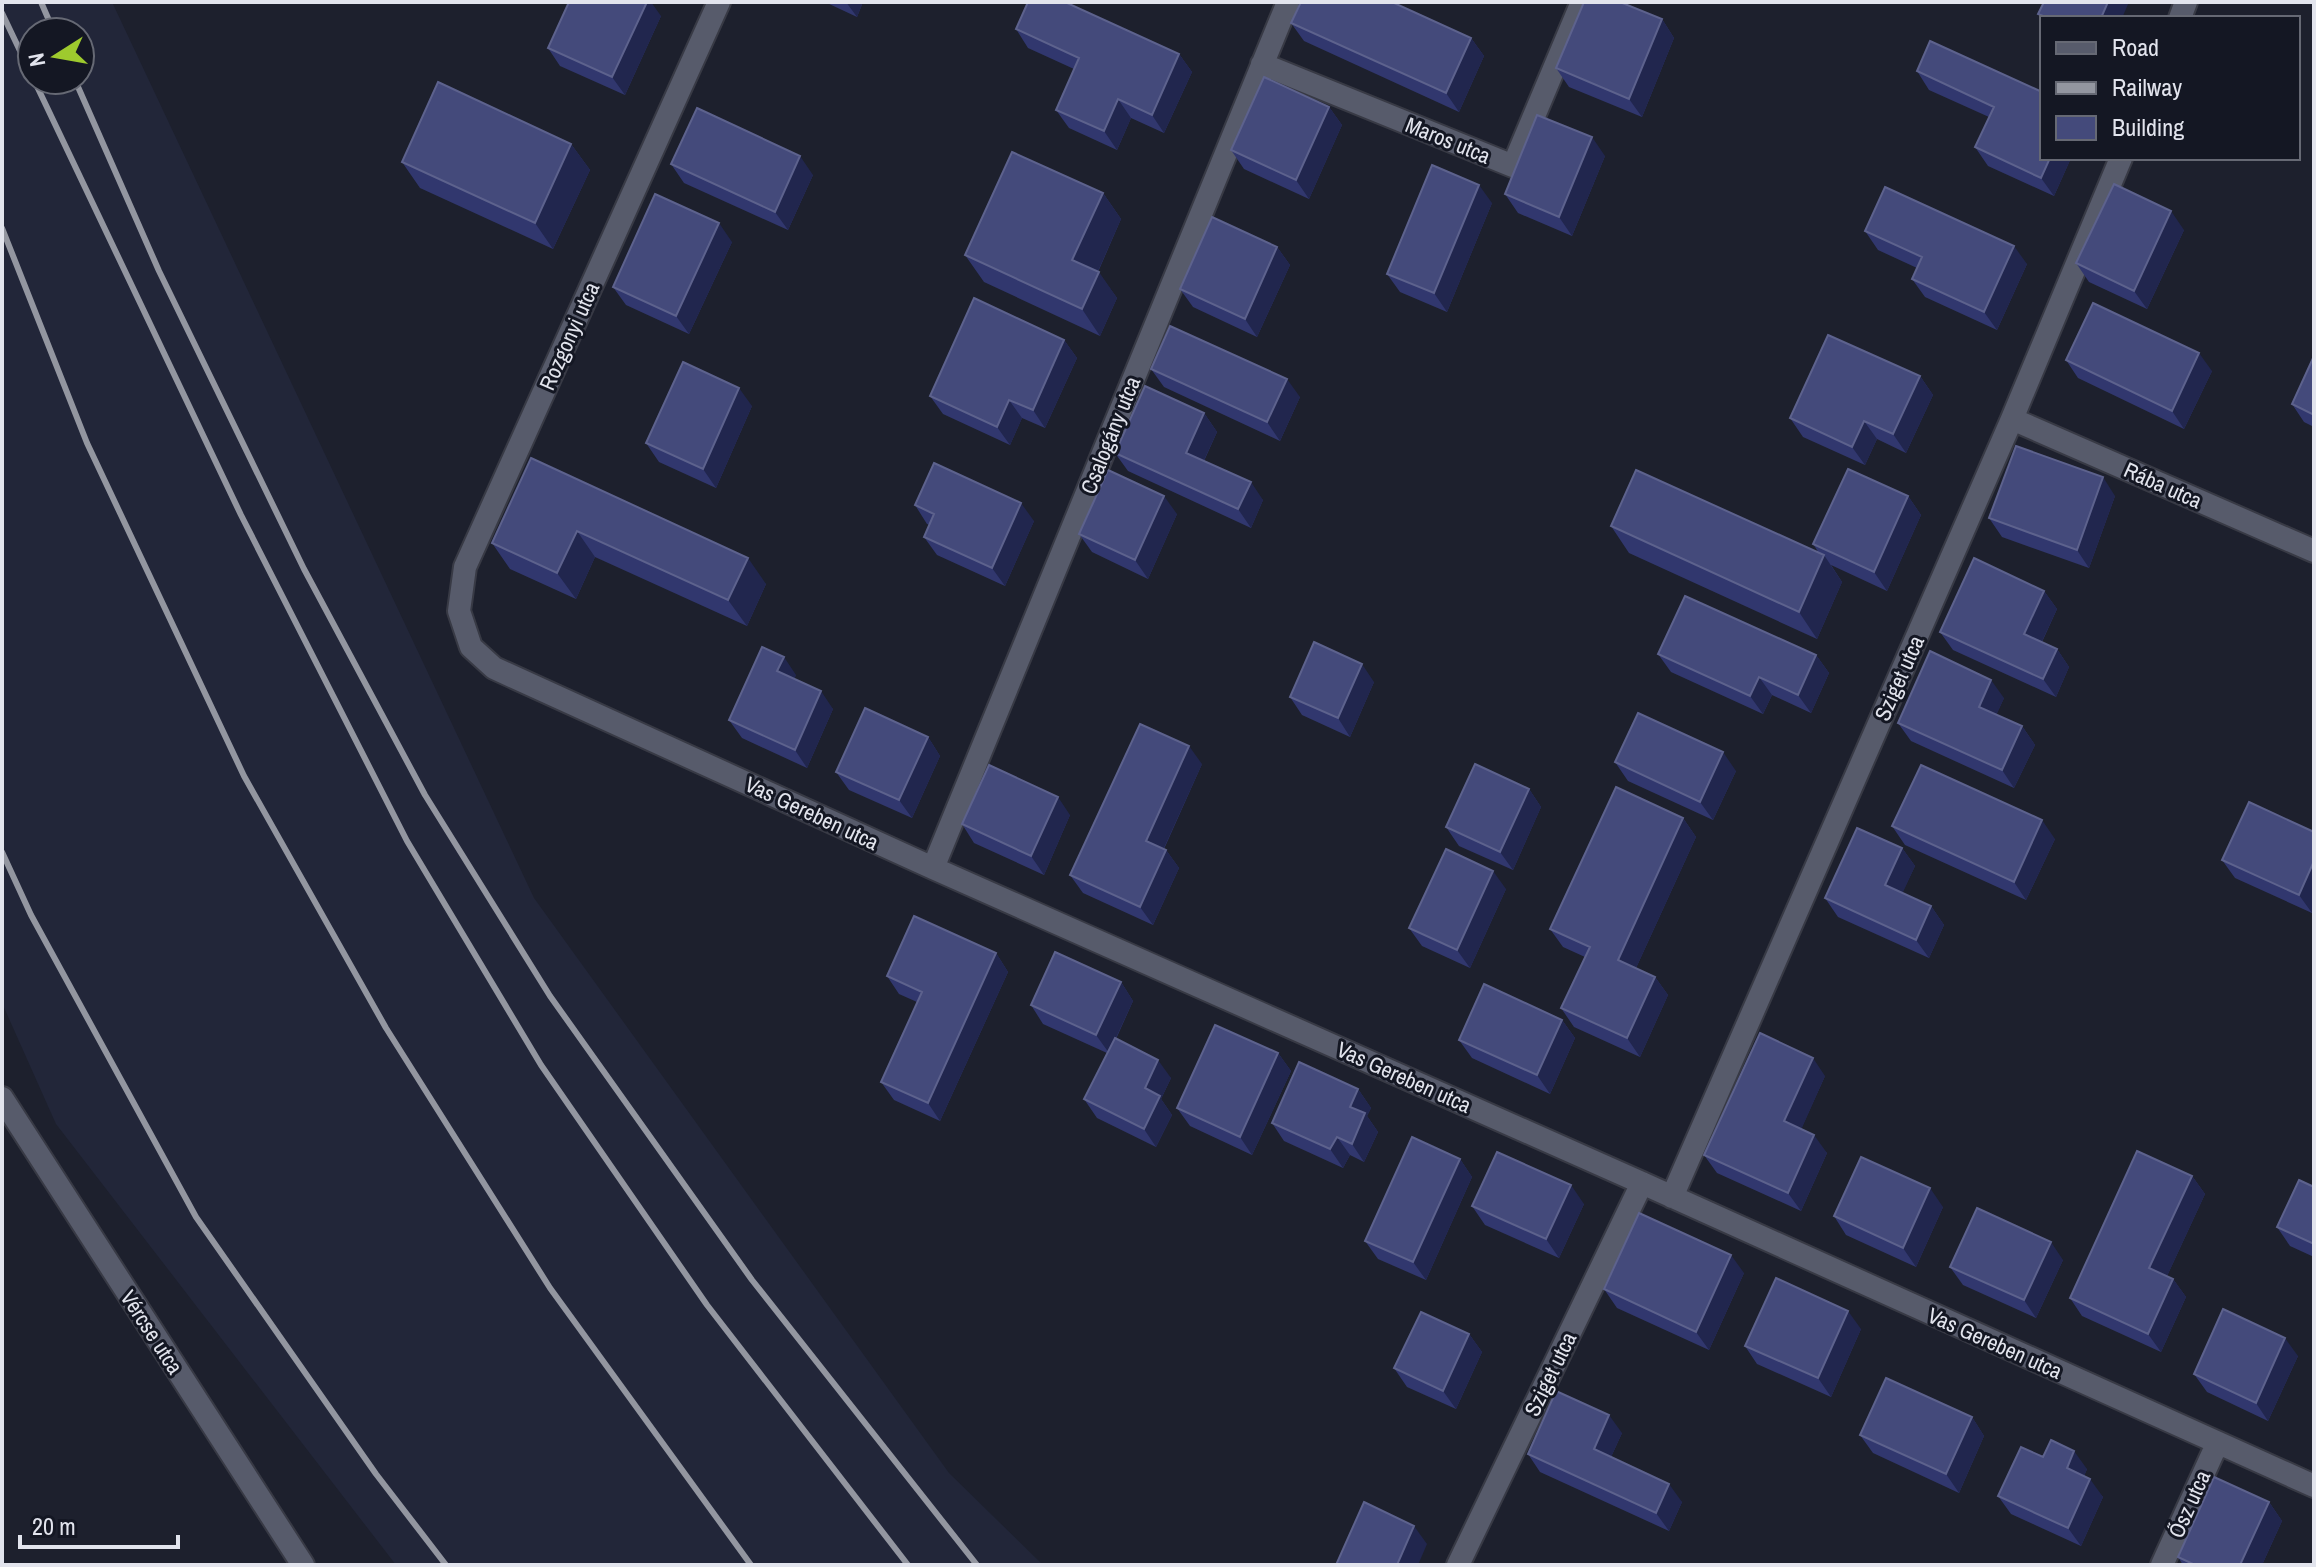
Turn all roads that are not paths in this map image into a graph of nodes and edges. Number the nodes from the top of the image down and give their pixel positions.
1 (719, 2) edge
2 (1288, 2) edge
3 (1582, 2) edge
4 (1262, 64) junction
5 (2120, 160) edge
6 (2012, 419) junction
7 (2314, 551) edge
8 (494, 668) joint
9 (933, 868) junction
10 (2, 1098) edge
11 (1642, 1183) junction
12 (1672, 1197) junction
13 (2217, 1444) junction
14 (2314, 1486) edge
15 (303, 1565) edge
16 (1458, 1565) edge
17 (2162, 1565) edge

1 - 8 street, Rozgonyi utca
2 - 4 street, Csalogány utca
3 - 4 street, Maros utca
4 - 9 street, Csalogány utca
5 - 6 street, Sziget utca
6 - 7 street, Rába utca
6 - 12 street, Sziget utca
8 - 9 street, Vas Gereben utca
9 - 11 street, Vas Gereben utca
10 - 15 street, Vércse utca
11 - 12 street, Vas Gereben utca
11 - 16 street, Sziget utca
12 - 13 street, Vas Gereben utca
13 - 14 street, Vas Gereben utca
13 - 17 street, Ősz utca

